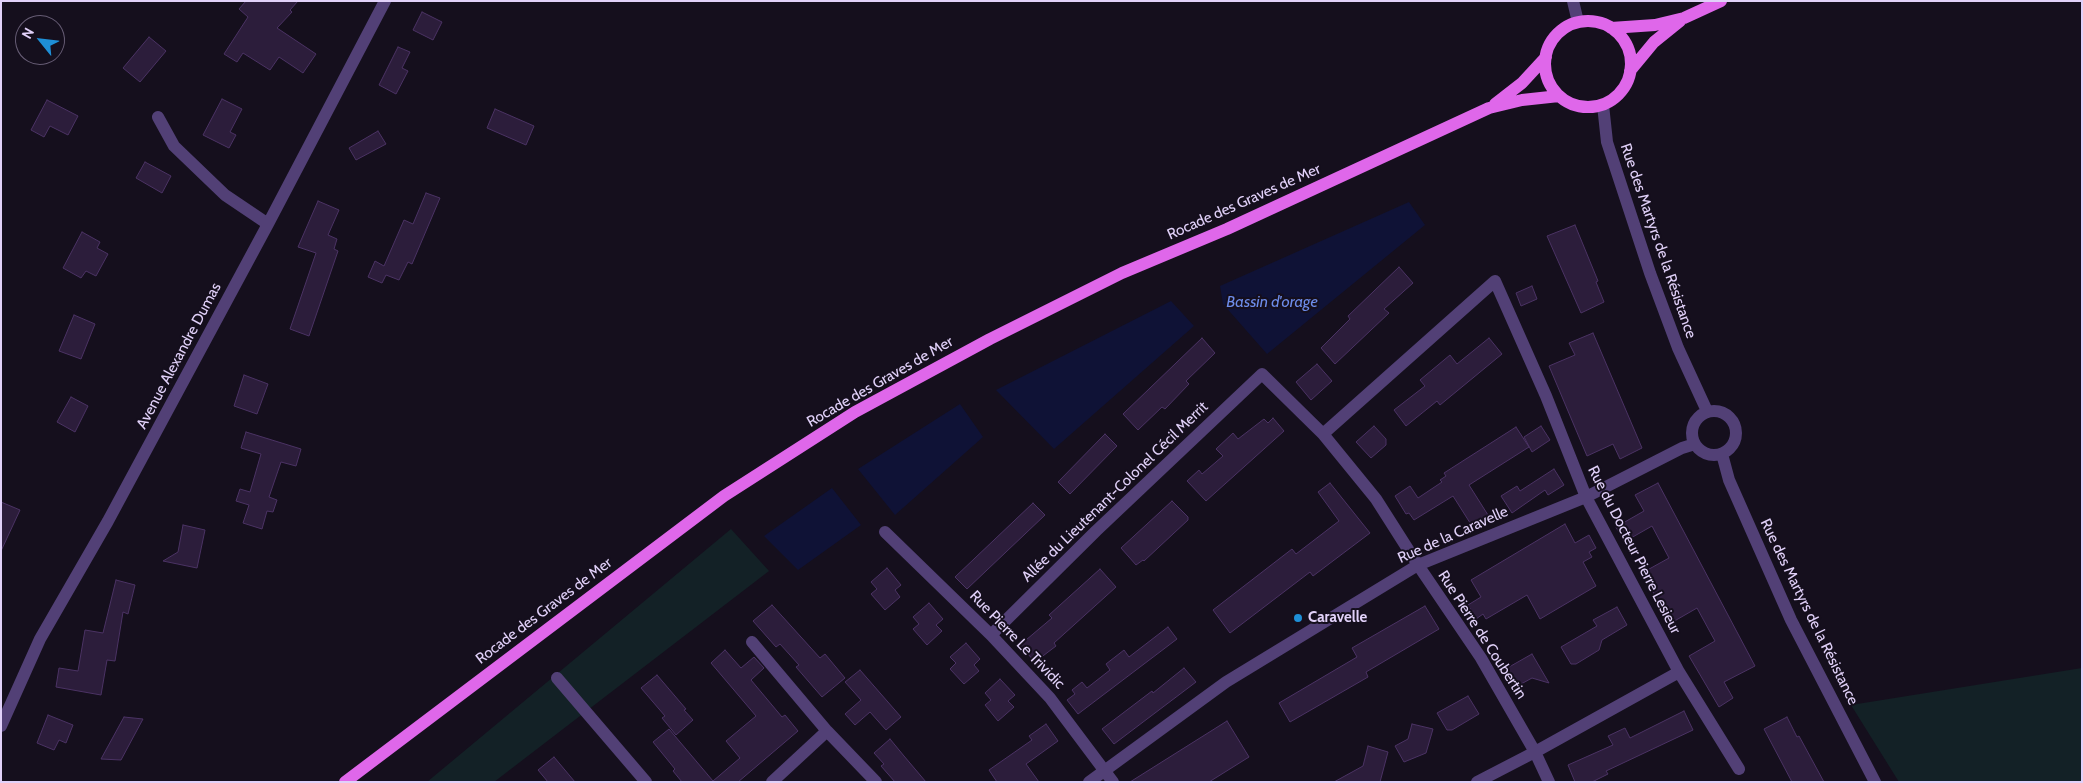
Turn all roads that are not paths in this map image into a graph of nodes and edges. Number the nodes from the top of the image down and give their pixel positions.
1 (385, 1) edge
2 (1573, 1) edge
3 (1721, 1) edge
4 (1684, 18) junction
5 (1578, 22) junction
6 (1611, 28) junction
7 (1546, 57) junction
8 (1630, 72) junction
9 (1559, 96) junction
10 (1603, 105) junction
11 (1489, 108) junction
12 (158, 117) dead end
13 (268, 224) junction
14 (1262, 374) joint
15 (1707, 412) junction
16 (1323, 434) junction
17 (1695, 444) junction
18 (1722, 454) junction
19 (1586, 498) junction
20 (885, 532) dead end
21 (1418, 565) junction
22 (991, 635) junction
23 (752, 642) dead end
24 (1679, 672) junction
25 (557, 678) dead end
26 (1, 726) edge
27 (827, 732) junction
28 (1535, 752) junction
29 (1740, 769) dead end
30 (1106, 770) junction
31 (345, 782) edge
32 (646, 782) edge
33 (772, 782) edge
34 (876, 782) edge
35 (1089, 782) edge
36 (1113, 782) edge
37 (1477, 782) edge
38 (1549, 782) edge
39 (1875, 782) edge

1 - 13 street, Avenue Alexandre Dumas
2 - 5 street
3 - 4 main road
4 - 6 main road
4 - 8 main road
5 - 6 main road
5 - 7 main road
6 - 8 main road
7 - 9 main road
7 - 11 main road, Rocade des Graves de Mer
8 - 10 main road
9 - 10 main road
9 - 11 main road, Rocade des Graves de Mer
10 - 15 street, Rue des Martyrs de la Résistance
11 - 31 main road, Rocade des Graves de Mer
12 - 13 street
13 - 26 street, Avenue Alexandre Dumas
14 - 16 street, Rue Pierre de Coubertin
14 - 22 street, Allée du Lieutenant-Colonel Cécil Merrit
15 - 17 street
15 - 18 street
16 - 19 street, Rue du Docteur Pierre Lesieur
16 - 21 street, Rue Pierre de Coubertin
17 - 18 street
17 - 19 street, Rue de la Caravelle
18 - 39 street, Rue des Martyrs de la Résistance
19 - 21 street, Rue de la Caravelle
19 - 24 street, Rue du Docteur Pierre Lesieur
20 - 22 street, Rue Pierre Le Trividic
21 - 28 street, Rue Pierre de Coubertin
21 - 30 street, Rue de la Caravelle
22 - 30 street, Rue Pierre Le Trividic
23 - 27 street
24 - 28 street
24 - 29 street, Rue du Docteur Pierre Lesieur
25 - 32 street
27 - 33 street
27 - 34 street
28 - 37 street
28 - 38 street, Rue Pierre de Coubertin
30 - 35 street, Rue de la Caravelle
30 - 36 street, Rue Pierre Le Trividic

